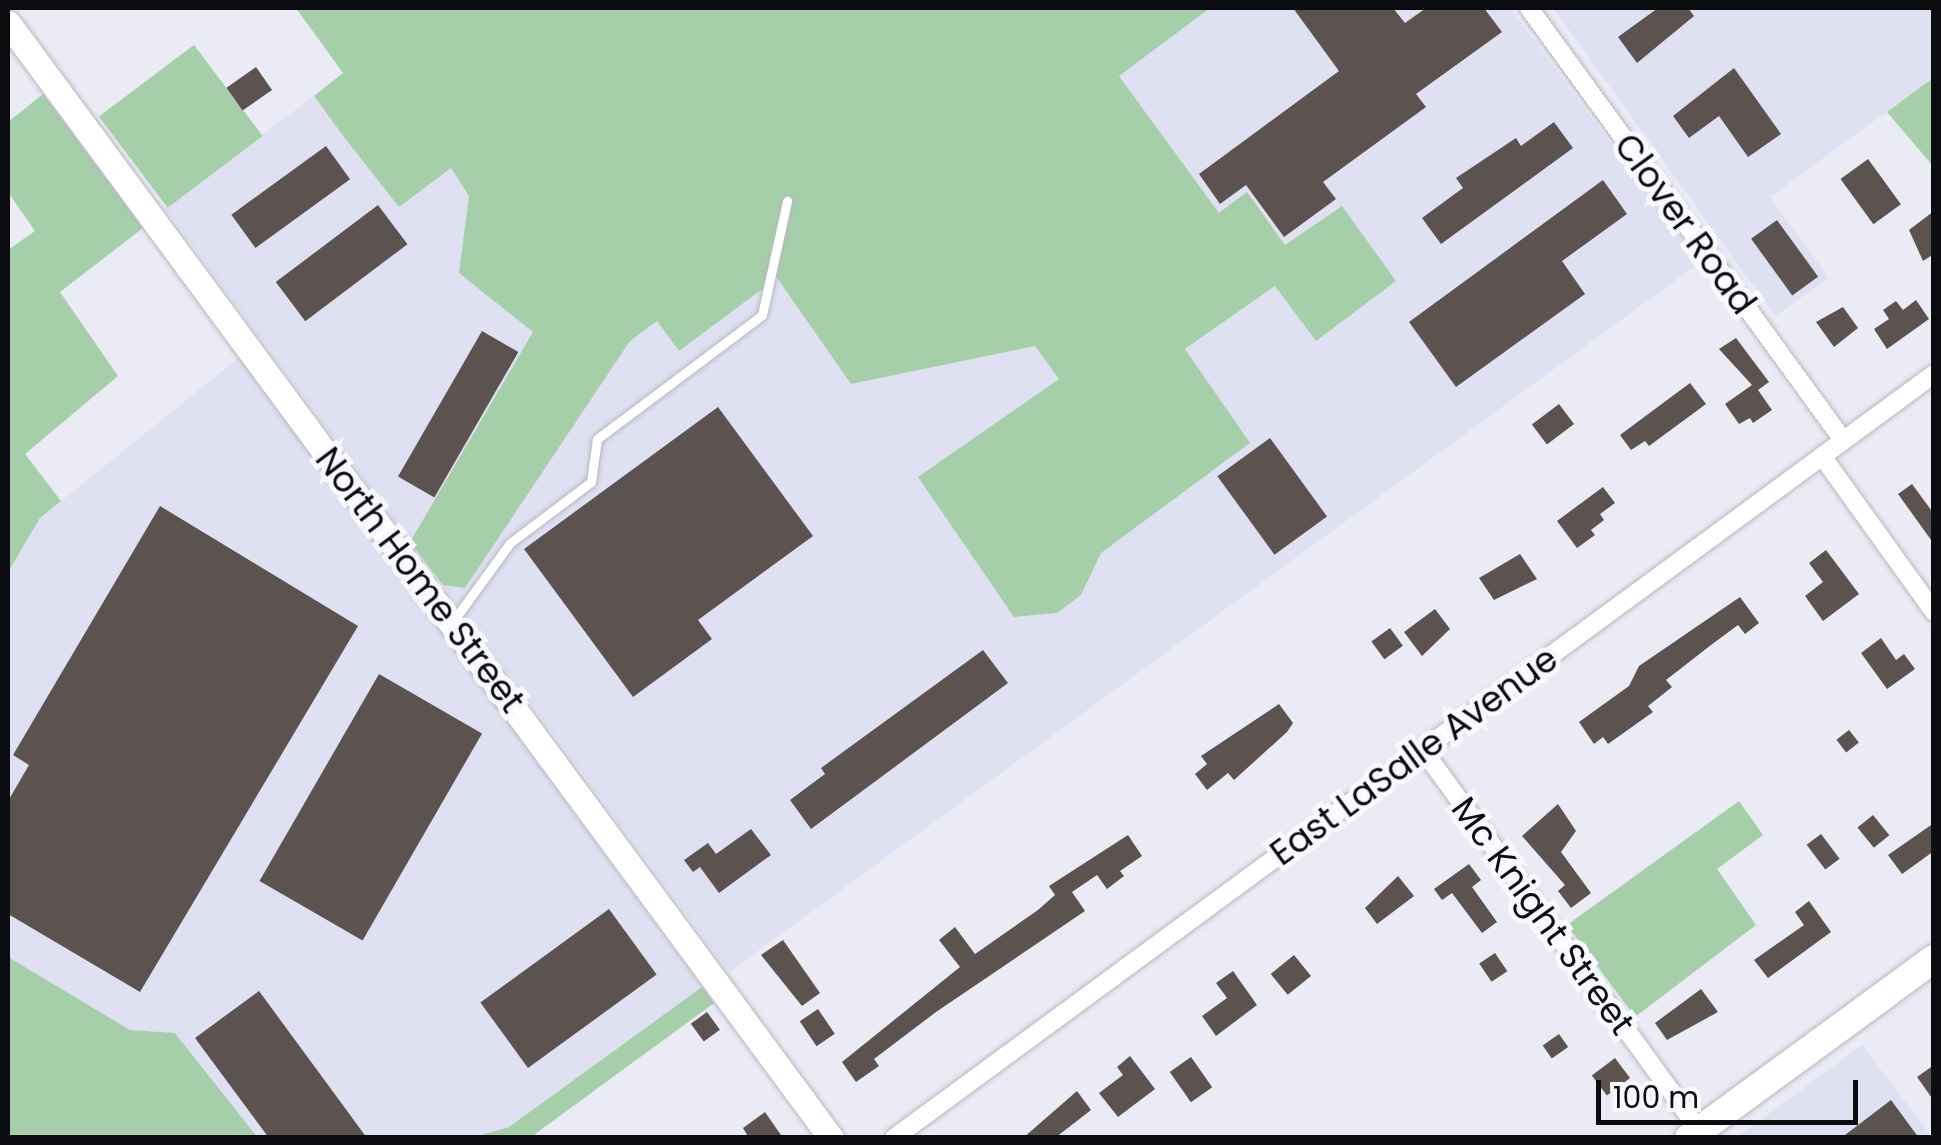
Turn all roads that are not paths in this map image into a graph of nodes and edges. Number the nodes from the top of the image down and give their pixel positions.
1 (1529, 8) edge
2 (8, 23) edge
3 (787, 201) dead end
4 (1934, 374) edge
5 (1842, 440) junction
6 (1822, 456) junction
7 (1934, 612) edge
8 (452, 622) junction
9 (1423, 750) junction
10 (1934, 959) edge
11 (1694, 1134) edge
12 (831, 1138) edge
13 (894, 1138) edge

1 - 5 street, Clover Road
2 - 8 street, North Home Street
3 - 8 lane
4 - 5 street, East LaSalle Avenue
5 - 6 street, East LaSalle Avenue
6 - 7 street
6 - 9 street, East LaSalle Avenue
8 - 12 street, North Home Street
9 - 11 street, Mc Knight Street
9 - 13 street, East LaSalle Avenue
10 - 11 main road

